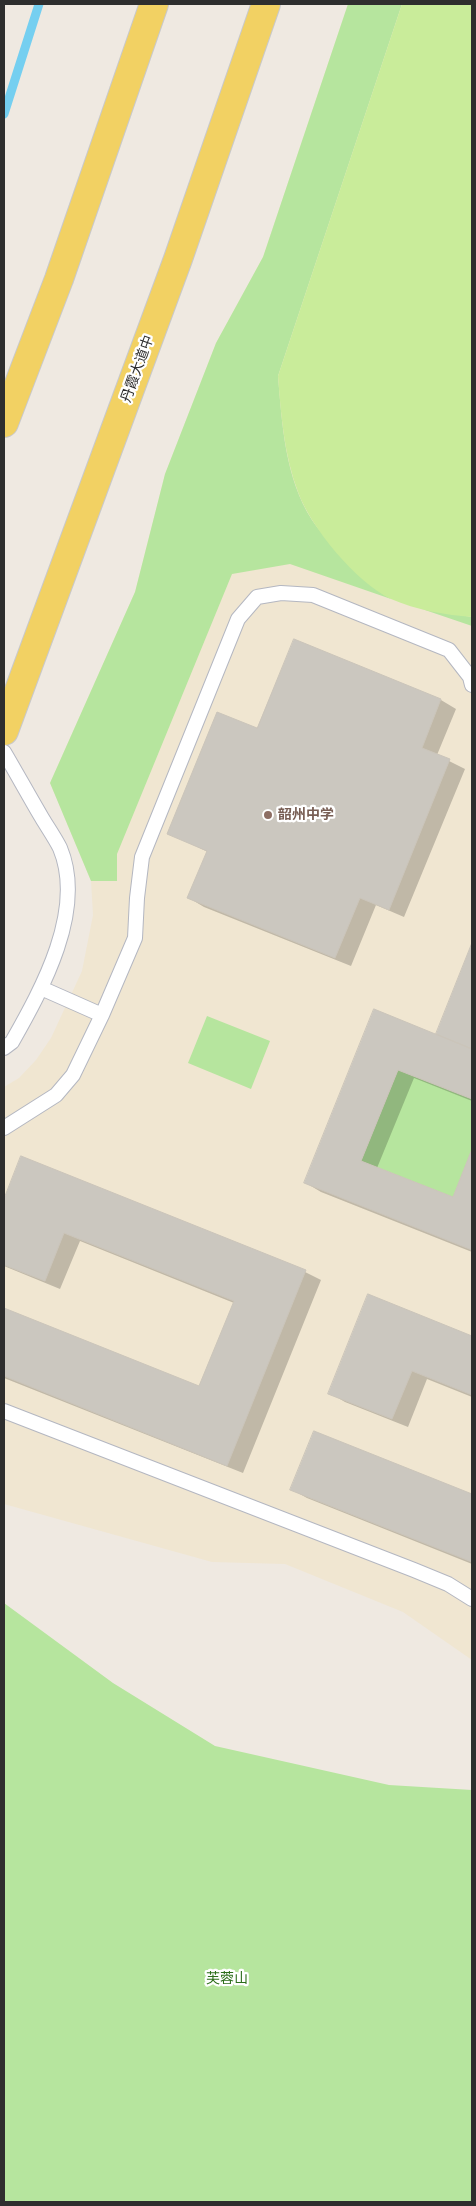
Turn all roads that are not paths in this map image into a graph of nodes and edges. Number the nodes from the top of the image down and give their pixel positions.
1 (154, 4) edge
2 (266, 4) edge
3 (4, 423) edge
4 (472, 685) edge
5 (4, 732) edge
6 (4, 752) edge
7 (41, 988) junction
8 (102, 1015) junction
9 (4, 1048) edge
10 (4, 1128) edge
11 (4, 1411) edge
12 (472, 1599) edge

1 - 3 main road
2 - 5 main road, 丹霞大道中
4 - 8 lane
6 - 7 lane
7 - 8 lane
7 - 9 lane
8 - 10 lane
11 - 12 lane

